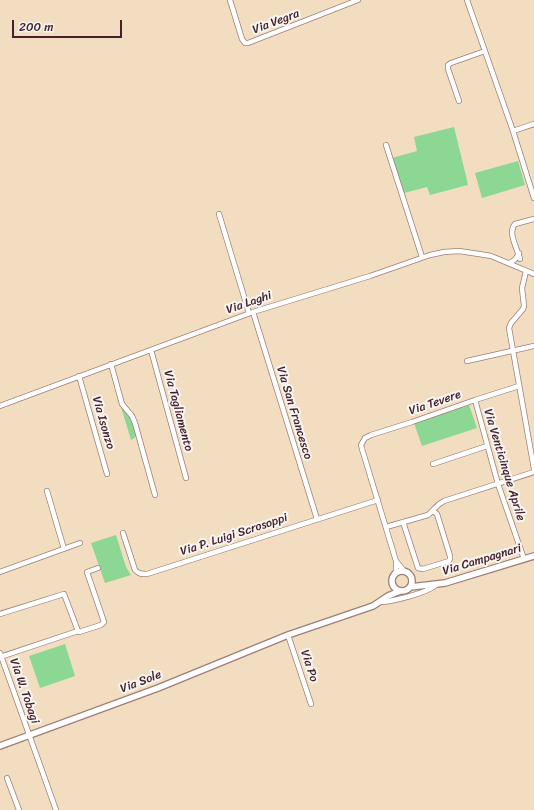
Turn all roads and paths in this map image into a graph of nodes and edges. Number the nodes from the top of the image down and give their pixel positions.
1 (230, 0) edge
2 (358, 0) edge
3 (467, 0) edge
4 (485, 52) junction
5 (459, 100) dead end
6 (534, 124) edge
7 (513, 131) junction
8 (386, 145) dead end
9 (534, 198) edge
10 (220, 214) dead end
11 (534, 219) edge
12 (422, 257) junction
13 (516, 263) junction
14 (525, 270) junction
15 (534, 274) edge
16 (251, 313) junction
17 (534, 346) edge
18 (151, 350) junction
19 (513, 351) junction
20 (467, 362) dead end
21 (111, 364) junction
22 (79, 376) junction
23 (519, 386) junction
24 (475, 400) junction
25 (0, 406) edge
26 (487, 446) junction
27 (434, 464) dead end
28 (534, 471) edge
29 (107, 474) dead end
30 (186, 478) dead end
31 (498, 484) junction
32 (47, 492) dead end
33 (155, 494) dead end
34 (378, 500) junction
35 (433, 511) junction
36 (317, 520) junction
37 (403, 522) junction
38 (386, 527) junction
39 (123, 533) dead end
40 (80, 543) dead end
41 (64, 548) junction
42 (534, 556) edge
43 (524, 559) junction
44 (396, 562) junction
45 (98, 568) dead end
46 (404, 571) junction
47 (0, 572) edge
48 (395, 574) junction
49 (412, 577) junction
50 (392, 583) junction
51 (428, 585) junction
52 (436, 585) junction
53 (410, 588) junction
54 (400, 591) junction
55 (382, 600) junction
56 (0, 614) edge
57 (78, 631) junction
58 (288, 635) junction
59 (0, 655) edge
60 (311, 704) dead end
61 (29, 736) junction
62 (0, 746) edge
63 (7, 778) dead end
64 (19, 810) edge
65 (56, 810) edge

1 - 2 street, Via Vegra
3 - 4 street
4 - 5 street
4 - 7 street
6 - 7 street
7 - 9 street
8 - 12 street
10 - 16 street, Via San Francesco
11 - 13 street
12 - 13 street, Via Laghi
12 - 16 street, Via Laghi
13 - 14 street, Via Laghi
14 - 15 street, Via Laghi
14 - 19 street
16 - 18 street, Via Laghi
16 - 36 street, Via San Francesco
17 - 19 street
18 - 21 street, Via Laghi
18 - 30 street, Via Tagliamento
19 - 20 street
19 - 23 street
21 - 22 street, Via Laghi
21 - 33 street
22 - 25 street, Via Laghi
22 - 29 street, Via Isonzo
23 - 24 street, Via Tevere
23 - 28 street
24 - 26 street, Via Venticinque Aprile
24 - 34 street, Via Tevere
26 - 27 street
26 - 31 street, Via Venticinque Aprile
28 - 31 street
31 - 35 street
31 - 43 street, Via Venticinque Aprile
32 - 41 street
34 - 36 street, Via P. Luigi Scrosoppi
34 - 38 street
35 - 37 street
35 - 37 street
36 - 39 street, Via P. Luigi Scrosoppi
37 - 38 street
38 - 44 street
40 - 41 street
41 - 47 street
42 - 43 main road, Via Campagnari
43 - 52 main road, Via Campagnari
44 - 46 street
44 - 48 street
45 - 57 street
46 - 48 main road
46 - 49 main road
48 - 50 main road
49 - 51 main road, Via Campagnari
49 - 53 main road
50 - 54 main road
50 - 55 main road
51 - 52 main road, Via Campagnari
51 - 53 main road, Via Campagnari
52 - 55 street, Via Campagnari
53 - 54 main road
54 - 55 main road, Via Campagnari
55 - 58 main road, Via Campagnari
56 - 57 street
57 - 59 street
58 - 60 street, Via Po
58 - 61 main road, Via Sole
59 - 61 street, Via W. Tobagi
61 - 62 main road, Via Sole
61 - 65 street, Via W. Tobagi
63 - 64 street

